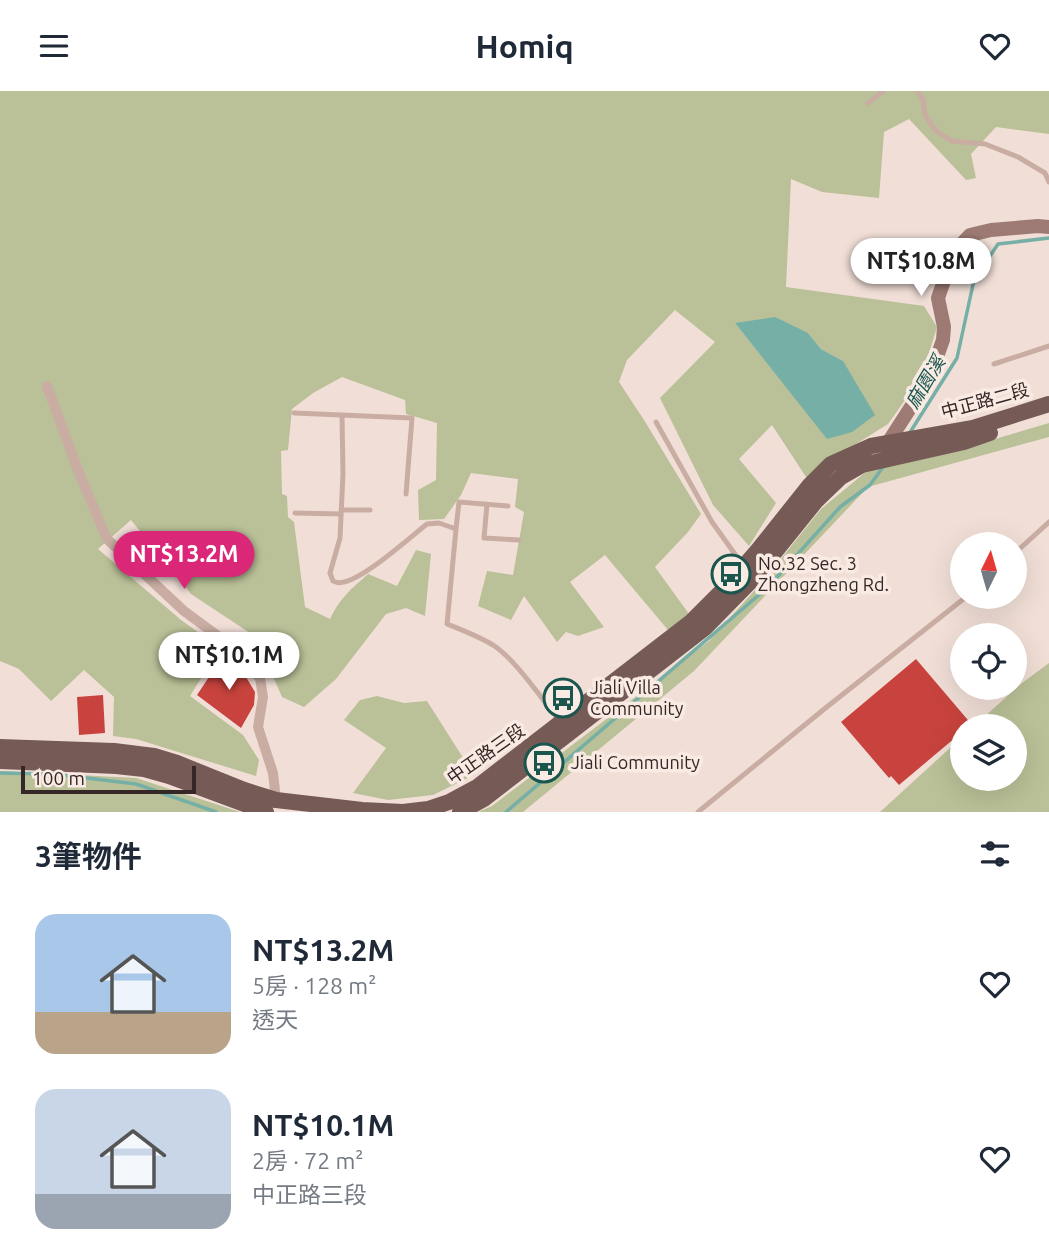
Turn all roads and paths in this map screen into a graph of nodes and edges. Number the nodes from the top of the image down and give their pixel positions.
1 (883, 91) edge
2 (917, 91) edge
3 (868, 103) dead end
4 (1049, 182) edge
5 (1049, 227) edge
6 (1049, 346) edge
7 (994, 364) dead end
8 (47, 386) dead end
9 (1049, 404) edge
10 (294, 413) dead end
11 (1049, 415) edge
12 (342, 416) junction
13 (656, 422) dead end
14 (891, 449) junction
15 (406, 494) dead end
16 (487, 504) junction
17 (508, 506) dead end
18 (370, 510) dead end
19 (341, 512) junction
20 (295, 513) dead end
21 (1049, 522) edge
22 (456, 529) junction
23 (519, 540) dead end
24 (1027, 542) edge
25 (743, 567) junction
26 (951, 609) edge
27 (561, 723) junction
28 (0, 747) edge
29 (0, 761) edge
30 (272, 808) edge
31 (342, 810) edge
32 (460, 812) edge
33 (698, 812) edge

1 - 3 lane
2 - 4 lane
5 - 14 street
6 - 7 lane
8 - 30 street
9 - 14 main road, 中正路二段
10 - 12 lane
11 - 14 main road, 中正路二段
12 - 15 lane
12 - 19 lane
13 - 25 lane
14 - 25 main road, 中正路三段
14 - 32 main road, 中正路三段
16 - 17 lane
16 - 22 lane
16 - 23 lane
18 - 19 lane
19 - 20 lane
19 - 22 lane
21 - 24 lane
22 - 27 lane
25 - 27 main road, 中正路三段
26 - 33 lane
27 - 31 main road, 中正路三段
28 - 30 main road, 中正路三段
29 - 30 main road, 中正路三段
30 - 31 main road, 中正路三段

